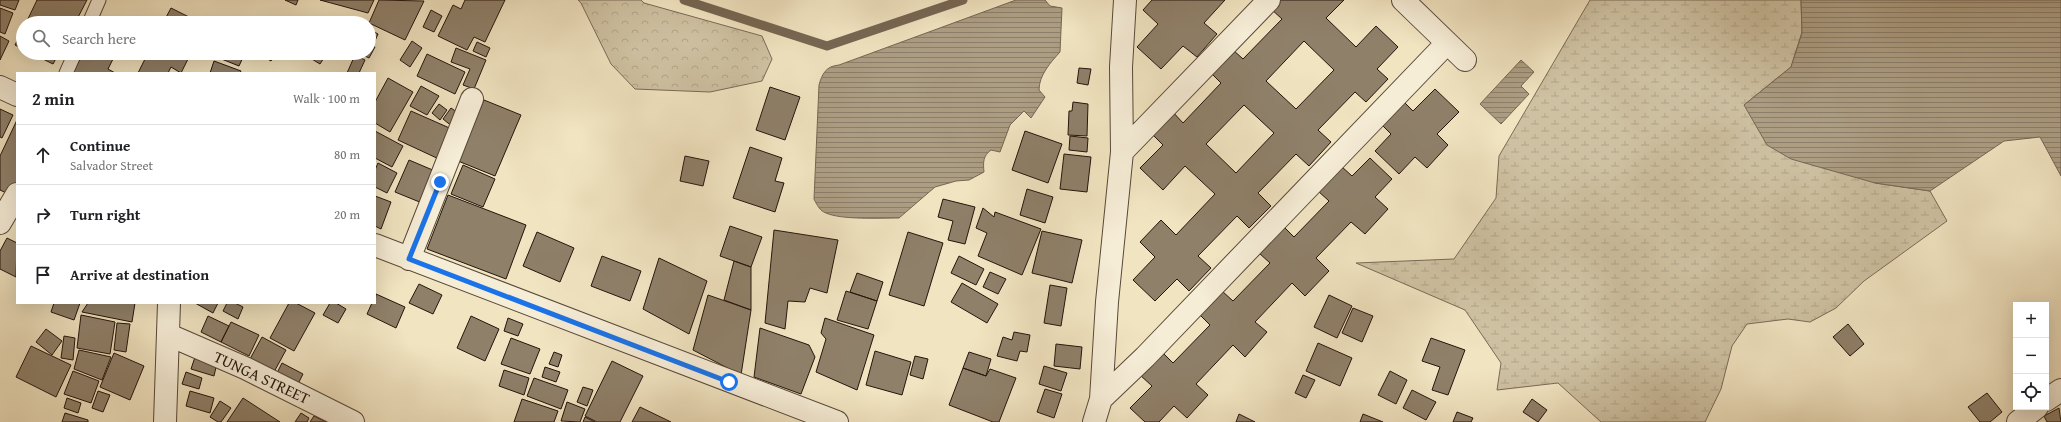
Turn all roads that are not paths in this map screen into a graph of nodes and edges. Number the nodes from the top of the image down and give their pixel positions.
1 (99, 0) edge
2 (1125, 0) edge
3 (1269, 0) edge
4 (1403, 0) edge
5 (92, 16) edge
6 (1447, 43) junction
7 (72, 60) edge
8 (1465, 60) dead end
9 (66, 72) edge
10 (0, 87) edge
11 (16, 95) edge
12 (472, 99) dead end
13 (1122, 152) junction
14 (16, 196) edge
15 (0, 223) edge
16 (376, 246) edge
17 (409, 259) junction
18 (170, 304) edge
19 (169, 335) junction
20 (2061, 390) edge
21 (1102, 398) junction
22 (2049, 398) edge
23 (2033, 410) edge
24 (165, 422) edge
25 (353, 422) edge
26 (837, 422) edge
27 (1094, 422) edge
28 (2018, 422) edge

1 - 5 lane
2 - 13 street
3 - 13 street
4 - 6 street
6 - 8 street
6 - 21 street
7 - 9 lane
10 - 11 street
12 - 17 street
13 - 21 street
14 - 15 street
16 - 17 street
17 - 26 street
18 - 19 street
19 - 24 street
19 - 25 street, TUNGA STREET
20 - 22 street
21 - 27 street
23 - 28 street

